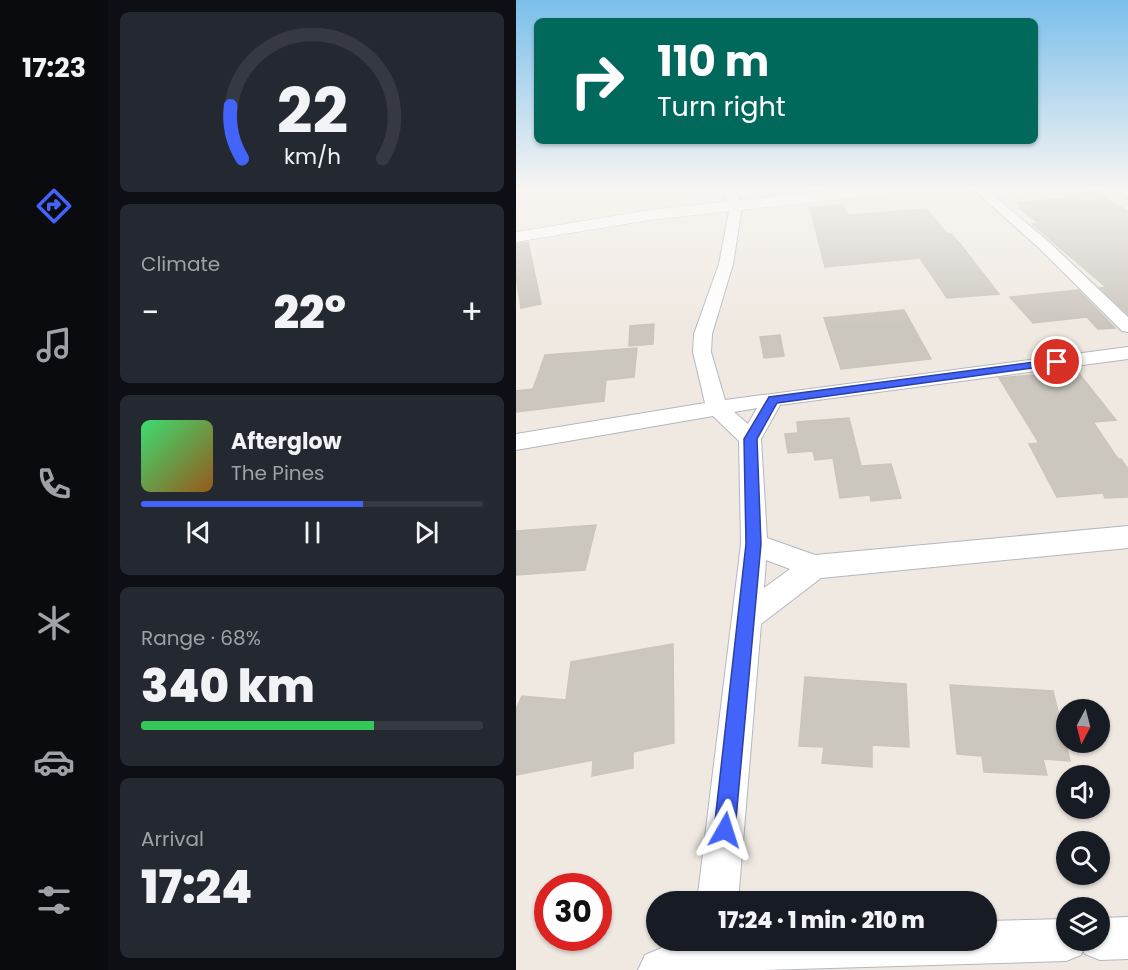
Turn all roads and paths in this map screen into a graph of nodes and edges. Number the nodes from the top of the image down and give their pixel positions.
1 (533, 234) edge
2 (729, 234) edge
3 (1032, 234) edge
4 (516, 237) edge
5 (1128, 327) edge
6 (1128, 352) edge
7 (773, 399) junction
8 (717, 408) junction
9 (750, 439) junction
10 (516, 442) edge
11 (1128, 537) edge
12 (754, 544) junction
13 (814, 567) junction
14 (748, 616) junction
15 (718, 891) edge
16 (1128, 938) edge
17 (1110, 939) edge
18 (1056, 940) edge
19 (997, 941) edge
20 (701, 951) edge
21 (660, 970) edge

1 - 4 street
2 - 8 street
3 - 5 street
6 - 7 street
7 - 8 street
7 - 9 street
8 - 9 street
8 - 10 street
9 - 12 street
11 - 13 street
12 - 13 street
12 - 14 street
13 - 14 street
14 - 15 street
16 - 17 street
18 - 19 street
20 - 21 street

